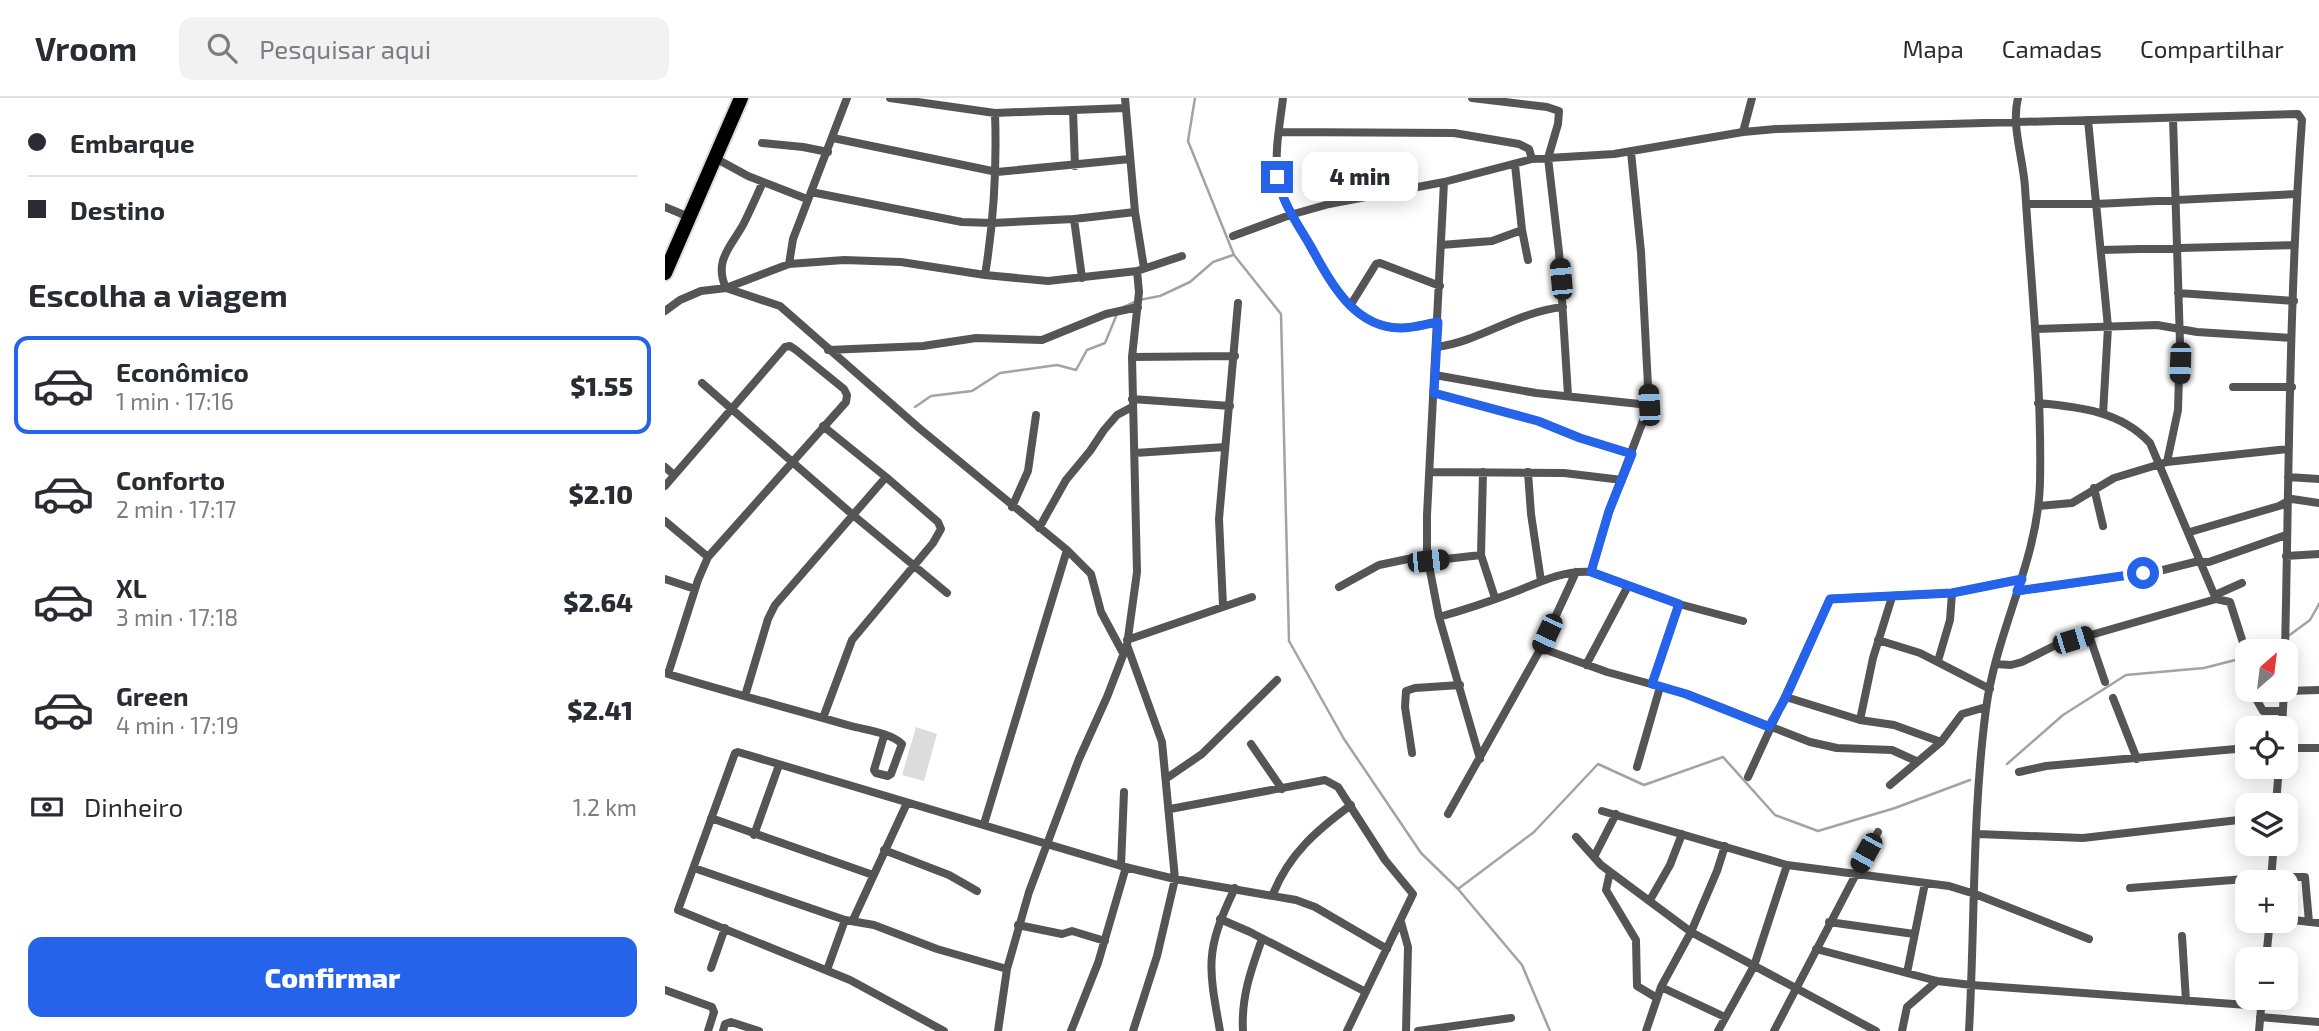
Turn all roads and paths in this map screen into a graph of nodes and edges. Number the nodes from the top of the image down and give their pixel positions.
1 (741, 98) edge
2 (847, 98) edge
3 (890, 98) edge
4 (1078, 98) edge
5 (1125, 98) edge
6 (1283, 98) edge
7 (1472, 98) edge
8 (1752, 98) edge
9 (2018, 98) edge
10 (1125, 108) junction
11 (1076, 110) junction
12 (995, 113) junction
13 (2173, 118) junction
14 (2088, 120) junction
15 (2015, 121) junction
16 (1279, 132) junction
17 (1743, 132) junction
18 (833, 138) junction
19 (762, 143) dead end
20 (828, 152) junction
21 (1631, 152) junction
22 (715, 158) junction
23 (1548, 158) junction
24 (1130, 159) junction
25 (1532, 159) junction
26 (1515, 165) junction
27 (1075, 166) junction
28 (997, 172) junction
29 (763, 181) junction
30 (1444, 182) junction
31 (2297, 194) junction
32 (809, 195) junction
33 (2175, 200) junction
34 (2026, 204) junction
35 (2096, 204) junction
36 (665, 207) edge
37 (1135, 212) junction
38 (1290, 215) junction
39 (689, 217) junction
40 (1075, 219) junction
41 (993, 223) junction
42 (1522, 230) junction
43 (1233, 236) dead end
44 (1441, 245) junction
45 (2294, 245) junction
46 (2177, 248) junction
47 (2102, 250) junction
48 (1182, 256) dead end
49 (1528, 260) dead end
50 (789, 264) junction
51 (1141, 269) junction
52 (665, 273) edge
53 (985, 275) junction
54 (1082, 278) junction
55 (1440, 286) junction
56 (726, 288) junction
57 (2178, 293) junction
58 (2294, 301) junction
59 (1238, 303) dead end
60 (1350, 306) junction
61 (1138, 307) junction
62 (1563, 307) junction
63 (665, 311) edge
64 (1438, 322) junction
65 (2108, 327) junction
66 (2179, 327) junction
67 (2036, 329) junction
68 (2291, 338) junction
69 (1437, 347) junction
70 (828, 350) junction
71 (1235, 356) junction
72 (1132, 357) junction
73 (1435, 375) junction
74 (702, 383) dead end
75 (2233, 387) dead end
76 (2292, 387) junction
77 (1434, 393) junction
78 (1569, 395) junction
79 (1132, 403) junction
80 (2038, 403) junction
81 (1649, 405) junction
82 (1230, 406) junction
83 (732, 408) junction
84 (2103, 414) junction
85 (1036, 415) dead end
86 (823, 426) junction
87 (1225, 447) junction
88 (2288, 449) junction
89 (1135, 453) junction
90 (1632, 454) junction
91 (792, 462) junction
92 (2163, 463) junction
93 (665, 467) edge
94 (1430, 472) junction
95 (1483, 472) junction
96 (1528, 472) junction
97 (674, 475) junction
98 (886, 477) junction
99 (2288, 477) junction
100 (2319, 479) edge
101 (1622, 480) junction
102 (665, 486) edge
103 (2094, 488) junction
104 (2287, 500) junction
105 (2319, 503) edge
106 (2039, 506) junction
107 (1012, 507) junction
108 (853, 515) junction
109 (665, 521) edge
110 (2103, 526) dead end
111 (1039, 528) junction
112 (2190, 532) junction
113 (2286, 536) junction
114 (1067, 550) junction
115 (2319, 554) edge
116 (1481, 555) junction
117 (2286, 556) junction
118 (708, 557) junction
119 (1428, 558) junction
120 (2201, 562) junction
121 (914, 566) junction
122 (1576, 572) junction
123 (1591, 572) junction
124 (665, 579) edge
125 (2022, 579) junction
126 (1541, 581) junction
127 (2242, 583) dead end
128 (1629, 586) junction
129 (1339, 587) dead end
130 (695, 589) junction
131 (2017, 591) junction
132 (947, 593) dead end
133 (1952, 593) junction
134 (1252, 597) dead end
135 (1892, 597) junction
136 (2215, 597) junction
137 (1496, 598) junction
138 (1679, 604) junction
139 (1223, 606) junction
140 (1439, 617) junction
141 (1744, 621) dead end
142 (2089, 635) junction
143 (2242, 639) edge
144 (2285, 639) edge
145 (1878, 640) junction
146 (1126, 646) junction
147 (1541, 648) junction
148 (1938, 660) junction
149 (1995, 664) junction
150 (1586, 665) junction
151 (667, 674) edge
152 (1277, 680) dead end
153 (2105, 682) dead end
154 (1460, 685) junction
155 (1656, 685) junction
156 (1990, 689) junction
157 (2298, 690) edge
158 (2319, 690) edge
159 (745, 696) junction
160 (1786, 697) junction
161 (2113, 698) dead end
162 (2258, 702) edge
163 (2283, 702) edge
164 (1986, 707) junction
165 (2283, 711) junction
166 (2283, 716) edge
167 (823, 718) junction
168 (1860, 720) junction
169 (1769, 727) junction
170 (884, 736) junction
171 (1941, 742) junction
172 (1251, 744) dead end
173 (2298, 748) edge
174 (2319, 748) edge
175 (2235, 749) edge
176 (1412, 753) dead end
177 (1480, 759) junction
178 (2137, 759) junction
179 (1916, 761) junction
180 (779, 765) junction
181 (1637, 767) dead end
182 (2019, 772) dead end
183 (1748, 777) dead end
184 (1167, 778) junction
185 (1890, 785) dead end
186 (1282, 789) junction
187 (1124, 792) dead end
188 (907, 803) junction
189 (1351, 805) junction
190 (1170, 809) junction
191 (1602, 811) dead end
192 (1448, 814) dead end
193 (1616, 814) junction
194 (711, 818) junction
195 (2235, 820) edge
196 (985, 824) junction
197 (1878, 832) dead end
198 (1682, 834) junction
199 (1977, 834) junction
200 (754, 835) junction
201 (1576, 837) dead end
202 (1046, 845) junction
203 (1725, 846) junction
204 (884, 850) junction
205 (1594, 857) junction
206 (1787, 865) junction
207 (1124, 867) junction
208 (694, 868) junction
209 (1610, 872) junction
210 (1854, 874) junction
211 (873, 875) junction
212 (2298, 877) edge
213 (1175, 879) junction
214 (2235, 881) edge
215 (1925, 883) junction
216 (1234, 888) junction
217 (2130, 888) dead end
218 (977, 891) dead end
219 (1273, 894) junction
220 (1975, 894) junction
221 (1650, 900) junction
222 (1220, 919) junction
223 (849, 920) junction
224 (2298, 921) edge
225 (1401, 922) junction
226 (1829, 922) junction
227 (2309, 922) junction
228 (2319, 923) edge
229 (1018, 925) junction
230 (725, 928) junction
231 (1691, 932) junction
232 (1914, 934) junction
233 (2182, 936) dead end
234 (1262, 939) junction
235 (2089, 939) dead end
236 (1105, 941) junction
237 (1387, 949) junction
238 (1817, 949) junction
239 (1754, 966) junction
240 (711, 968) dead end
241 (1007, 969) junction
242 (827, 970) junction
243 (1907, 973) junction
244 (1937, 981) junction
245 (1972, 985) junction
246 (1661, 987) junction
247 (1796, 988) junction
248 (665, 990) edge
249 (1366, 992) junction
250 (1657, 998) junction
251 (2186, 1001) junction
252 (2235, 1002) edge
253 (2260, 1010) edge
254 (1725, 1017) junction
255 (2260, 1017) junction
256 (1511, 1018) dead end
257 (1853, 1020) junction
258 (2319, 1022) edge
259 (1452, 1028) edge
260 (708, 1031) edge
261 (723, 1031) edge
262 (759, 1031) edge
263 (944, 1031) edge
264 (999, 1031) edge
265 (1071, 1031) edge
266 (1133, 1031) edge
267 (1220, 1031) edge
268 (1243, 1031) edge
269 (1347, 1031) edge
270 (1406, 1031) edge
271 (1418, 1031) edge
272 (1646, 1031) edge
273 (1718, 1031) edge
274 (1774, 1031) edge
275 (1848, 1031) edge
276 (1876, 1031) edge
277 (1902, 1031) edge
278 (1969, 1031) edge
279 (2259, 1031) edge

1 - 22 highway
2 - 18 street
3 - 12 street
4 - 11 street
5 - 10 street
6 - 16 street
7 - 23 street
8 - 17 street
9 - 15 street
10 - 11 street
10 - 24 street
11 - 12 street
11 - 27 street
12 - 28 street
13 - 14 street
13 - 31 street
13 - 33 street
14 - 15 street
14 - 35 street
15 - 17 street
15 - 34 street
16 - 25 street
16 - 38 street
17 - 21 street
18 - 20 street
18 - 28 street
19 - 20 street
20 - 32 street
21 - 23 street
21 - 81 street
22 - 29 street
22 - 39 highway
23 - 25 street
23 - 62 street
24 - 27 street
24 - 37 street
25 - 26 street
26 - 30 street
26 - 42 street
27 - 28 street
28 - 41 street
29 - 32 street
29 - 56 street
30 - 38 street
30 - 44 street
31 - 33 street
31 - 45 street
32 - 41 street
32 - 50 street
33 - 35 street
33 - 46 street
34 - 35 street
34 - 67 street
35 - 47 street
36 - 39 street
37 - 40 street
37 - 51 street
38 - 43 street
38 - 60 street
39 - 52 highway
40 - 41 street
40 - 54 street
41 - 53 street
42 - 44 street
42 - 49 street
44 - 55 street
45 - 46 street
45 - 58 street
46 - 47 street
46 - 57 street
47 - 65 street
48 - 51 street
50 - 53 street
50 - 56 street
51 - 54 street
51 - 61 street
53 - 54 street
55 - 60 street
55 - 64 street
56 - 63 street
56 - 70 street
57 - 58 street
57 - 66 street
58 - 68 street
59 - 71 street
60 - 64 street
61 - 70 street
61 - 72 street
62 - 69 street
62 - 78 street
64 - 69 street
65 - 66 street
65 - 67 street
65 - 84 street
66 - 68 street
66 - 92 street
67 - 80 street
68 - 76 street
69 - 73 street
70 - 107 street
71 - 72 street
71 - 82 street
72 - 79 street
73 - 77 street
73 - 78 street
74 - 83 street
75 - 76 street
76 - 88 street
77 - 90 street
77 - 94 street
78 - 81 street
79 - 82 street
79 - 89 street
79 - 111 street
80 - 84 street
80 - 106 street
81 - 90 street
82 - 87 street
83 - 86 street
83 - 91 street
83 - 97 street
84 - 92 street
85 - 107 street
86 - 91 street
86 - 98 street
87 - 89 street
87 - 139 street
88 - 92 street
88 - 99 street
89 - 146 street
90 - 101 street
91 - 108 street
91 - 118 street
92 - 103 street
92 - 112 street
93 - 97 street
94 - 95 street
94 - 119 street
95 - 96 street
95 - 116 street
96 - 101 street
96 - 126 street
97 - 102 street
98 - 108 street
98 - 121 street
99 - 100 street
99 - 104 street
101 - 123 street
103 - 106 street
103 - 110 street
104 - 105 street
104 - 112 street
104 - 113 street
106 - 125 street
107 - 111 street
108 - 121 street
108 - 159 street
109 - 118 street
111 - 114 street
112 - 120 street
113 - 117 street
113 - 120 street
114 - 146 street
114 - 196 street
115 - 117 street
116 - 119 street
116 - 137 street
117 - 144 street
118 - 130 street
119 - 129 street
119 - 140 street
120 - 131 street
120 - 136 street
121 - 132 street
121 - 167 street
122 - 123 street
122 - 126 street
122 - 147 street
123 - 128 street
124 - 130 street
125 - 131 street
125 - 133 street
126 - 137 street
127 - 136 street
128 - 138 street
128 - 150 street
130 - 151 street
131 - 149 street
133 - 135 street
133 - 148 street
134 - 139 street
135 - 145 street
135 - 160 street
136 - 142 street
136 - 143 street
137 - 140 street
138 - 141 street
138 - 155 street
139 - 146 street
140 - 154 street
142 - 149 street
142 - 153 street
145 - 148 street
145 - 168 street
146 - 184 street
146 - 202 street
147 - 150 street
147 - 177 street
148 - 156 street
149 - 156 street
150 - 155 street
151 - 159 street
152 - 184 street
154 - 176 street
154 - 177 street
155 - 169 street
155 - 181 street
156 - 164 street
157 - 158 street
159 - 167 street
160 - 168 street
160 - 169 street
161 - 178 street
162 - 165 street
163 - 165 street
164 - 171 street
164 - 199 street
165 - 166 street
167 - 170 street
168 - 171 street
169 - 179 street
169 - 183 street
170 - 170 street
171 - 179 street
172 - 186 street
173 - 174 street
175 - 178 street
177 - 192 street
178 - 182 street
179 - 185 street
180 - 188 street
180 - 194 street
180 - 200 street
184 - 190 street
186 - 189 street
186 - 190 street
187 - 207 street
188 - 196 street
188 - 204 street
189 - 219 street
189 - 225 street
190 - 213 street
191 - 193 street
193 - 198 street
193 - 205 street
194 - 200 street
194 - 208 street
195 - 199 street
196 - 202 street
197 - 210 street
198 - 203 street
198 - 221 street
199 - 220 street
200 - 211 street
201 - 205 street
202 - 207 street
202 - 229 street
203 - 206 street
203 - 231 street
204 - 211 street
204 - 218 street
205 - 209 street
206 - 210 street
206 - 239 street
207 - 213 street
207 - 236 street
208 - 223 street
208 - 230 street
209 - 221 street
209 - 250 street
210 - 215 street
210 - 226 street
211 - 223 street
212 - 227 street
213 - 216 street
213 - 266 street
214 - 217 street
215 - 220 street
215 - 232 street
216 - 219 street
216 - 222 street
219 - 237 street
220 - 235 street
220 - 245 street
221 - 231 street
222 - 234 street
222 - 267 street
223 - 241 street
223 - 242 street
224 - 227 street
225 - 237 street
225 - 270 street
226 - 232 street
226 - 238 street
227 - 228 street
229 - 236 street
229 - 241 street
230 - 240 street
230 - 242 street
231 - 239 street
231 - 246 street
232 - 243 street
233 - 251 street
234 - 249 street
234 - 268 street
236 - 265 street
237 - 249 street
238 - 243 street
238 - 247 street
239 - 247 street
239 - 254 street
241 - 264 street
242 - 263 street
243 - 244 street
244 - 245 street
244 - 277 street
245 - 251 street
245 - 278 street
246 - 250 street
246 - 254 street
247 - 257 street
247 - 274 street
248 - 260 street
249 - 269 street
250 - 272 street
251 - 252 street
253 - 255 street
254 - 273 street
255 - 258 street
255 - 279 street
256 - 259 street
257 - 275 street
257 - 276 street
259 - 271 street
261 - 262 street

